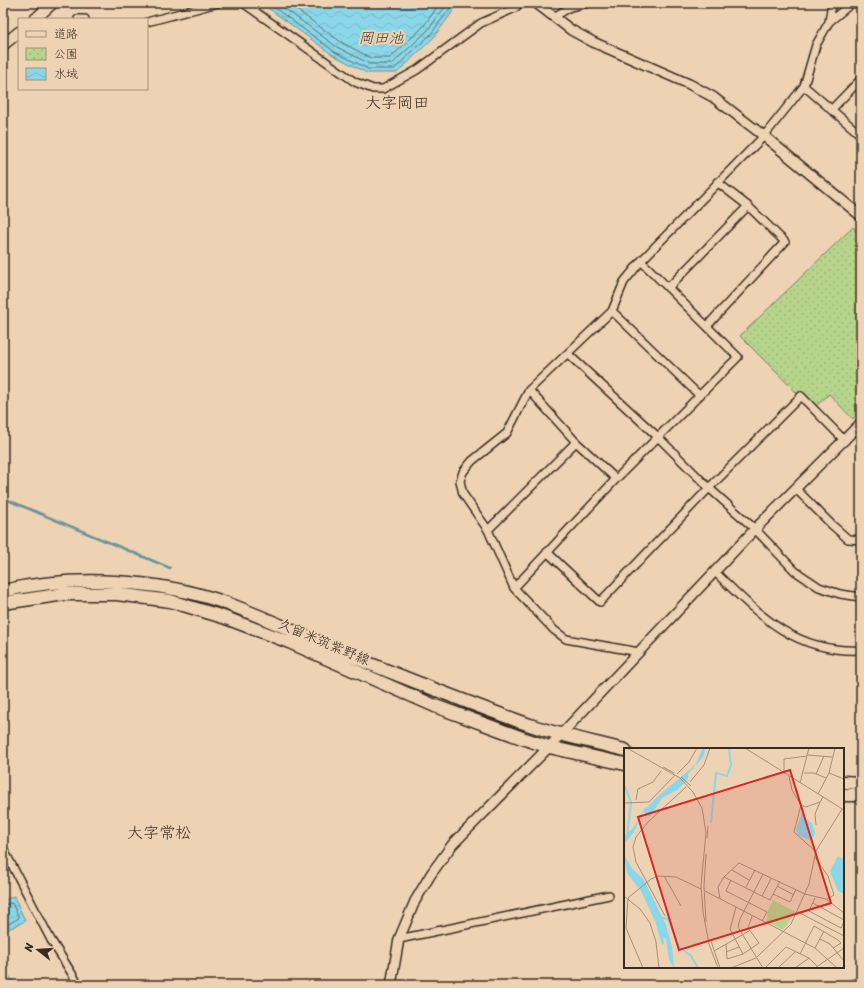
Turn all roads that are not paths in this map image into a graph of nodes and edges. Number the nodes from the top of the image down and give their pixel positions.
1 (52, 3) edge
2 (218, 3) edge
3 (243, 3) edge
4 (520, 3) edge
5 (536, 3) edge
6 (588, 3) edge
7 (832, 3) edge
8 (852, 3) edge
9 (554, 17) junction
10 (36, 18) edge
11 (148, 22) edge
12 (829, 22) junction
13 (18, 33) edge
14 (5, 41) edge
15 (861, 79) edge
16 (804, 86) junction
17 (831, 110) junction
18 (861, 135) edge
19 (764, 136) junction
20 (717, 182) junction
21 (748, 206) junction
22 (860, 213) edge
23 (641, 261) junction
24 (668, 288) junction
25 (612, 311) junction
26 (707, 326) junction
27 (568, 354) junction
28 (529, 390) junction
29 (698, 394) junction
30 (861, 423) edge
31 (658, 437) junction
32 (845, 441) junction
33 (576, 442) junction
34 (616, 479) junction
35 (709, 488) junction
36 (796, 489) junction
37 (755, 528) junction
38 (488, 530) junction
39 (861, 540) edge
40 (548, 552) junction
41 (715, 572) junction
42 (514, 588) junction
43 (3, 591) edge
44 (861, 597) edge
45 (3, 603) edge
46 (861, 650) edge
47 (639, 652) junction
48 (561, 734) junction
49 (549, 747) junction
50 (624, 750) edge
51 (624, 764) edge
52 (844, 782) edge
53 (861, 783) edge
54 (844, 794) edge
55 (861, 795) edge
56 (3, 848) edge
57 (609, 895) dead end
58 (399, 939) junction
59 (79, 985) edge
60 (391, 985) edge

1 - 10 main road
2 - 11 street
3 - 4 street
5 - 9 street
6 - 9 street
7 - 12 street
8 - 12 street
9 - 19 street
12 - 16 street
13 - 14 main road
15 - 17 street
16 - 17 street
16 - 19 street
17 - 18 street
19 - 20 street
19 - 22 street
20 - 21 street
20 - 23 street
21 - 24 street
21 - 26 street
23 - 24 street
23 - 25 street
24 - 26 street
25 - 27 street
25 - 29 street
26 - 29 street
27 - 28 street
27 - 31 street
28 - 33 street
28 - 38 street
29 - 31 street
30 - 32 street
31 - 34 street
31 - 35 street
32 - 35 street
32 - 36 street
33 - 34 street
33 - 38 street
34 - 40 street
35 - 37 street
35 - 40 street
36 - 37 street
36 - 39 street
37 - 41 street
37 - 44 street
38 - 42 street
40 - 42 street
41 - 46 street
41 - 47 street
42 - 47 street
43 - 48 main road, 久留米筑紫野線
45 - 49 main road, 久留米筑紫野線
47 - 48 street
48 - 49 street
48 - 50 main road, 久留米筑紫野線
49 - 51 main road, 久留米筑紫野線
49 - 58 street
52 - 53 main road
54 - 55 main road
56 - 59 street
57 - 58 street
58 - 60 street

